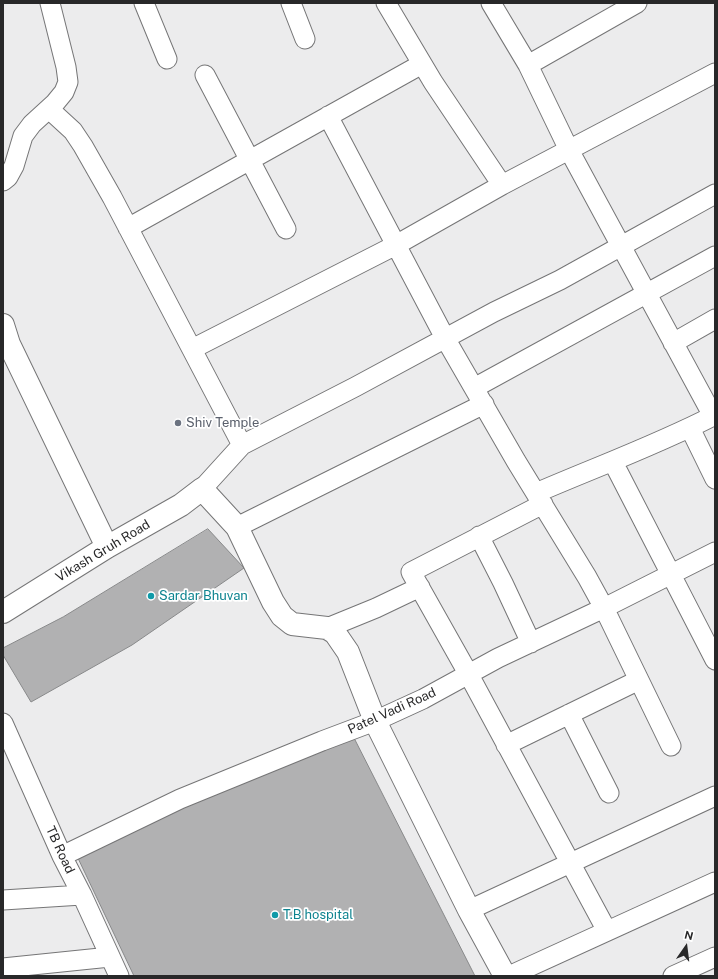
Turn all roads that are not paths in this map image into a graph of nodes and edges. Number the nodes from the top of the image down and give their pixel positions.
1 (50, 3) edge
2 (144, 3) edge
3 (291, 3) edge
4 (386, 3) edge
5 (491, 3) edge
6 (637, 3) edge
7 (304, 39) dead end
8 (167, 59) dead end
9 (422, 64) junction
10 (528, 64) junction
11 (715, 73) edge
12 (205, 75) dead end
13 (49, 109) junction
14 (328, 116) junction
15 (569, 150) junction
16 (249, 161) junction
17 (3, 181) edge
18 (502, 185) junction
19 (715, 194) edge
20 (128, 228) junction
21 (286, 229) dead end
22 (396, 245) junction
23 (621, 247) junction
24 (715, 256) edge
25 (646, 294) junction
26 (715, 319) edge
27 (3, 325) edge
28 (445, 338) junction
29 (673, 343) junction
30 (192, 349) junction
31 (479, 396) junction
32 (714, 416) edge
33 (690, 428) junction
34 (242, 445) junction
35 (613, 462) junction
36 (715, 479) edge
37 (202, 488) junction
38 (539, 499) junction
39 (237, 527) junction
40 (479, 536) junction
41 (107, 547) junction
42 (715, 552) edge
43 (672, 574) junction
44 (420, 587) junction
45 (604, 608) junction
46 (3, 612) edge
47 (327, 628) junction
48 (530, 643) junction
49 (715, 660) edge
50 (469, 675) junction
51 (639, 680) junction
52 (569, 714) junction
53 (375, 721) junction
54 (3, 722) edge
55 (506, 745) junction
56 (670, 746) dead end
57 (609, 793) dead end
58 (715, 796) edge
59 (62, 856) junction
60 (570, 863) junction
61 (715, 882) edge
62 (82, 895) junction
63 (3, 900) edge
64 (469, 910) junction
65 (607, 931) junction
66 (110, 957) junction
67 (715, 957) edge
68 (3, 968) edge
69 (119, 976) edge
70 (505, 976) edge
71 (509, 976) edge
72 (673, 976) edge

1 - 13 street
2 - 8 street
3 - 7 street
4 - 9 street
5 - 10 street
6 - 10 street
9 - 14 street
9 - 18 street
10 - 15 street
11 - 15 street
12 - 16 street
13 - 17 street
13 - 20 street
14 - 16 street
14 - 22 street
15 - 18 street
15 - 23 street
16 - 20 street
16 - 21 street
18 - 22 street
19 - 23 street
20 - 30 street
22 - 28 street
22 - 30 street
23 - 25 street
23 - 28 street
24 - 25 street
25 - 29 street
25 - 31 street
26 - 29 street
27 - 41 street
28 - 31 street
28 - 34 street
29 - 32 street
30 - 34 street
31 - 38 street
31 - 39 street
32 - 33 street
33 - 35 street
33 - 36 street
34 - 37 street
35 - 38 street
35 - 43 street
37 - 39 street
37 - 41 street, Vikash Gruh Road
38 - 40 street
38 - 45 street
39 - 47 street
40 - 44 street
40 - 48 street
41 - 46 street, Vikash Gruh Road
42 - 43 street, Patel Vadi Road
43 - 45 street, Patel Vadi Road
43 - 49 street
44 - 47 street
44 - 50 street
45 - 48 street, Patel Vadi Road
45 - 51 street
47 - 53 street
48 - 50 street, Patel Vadi Road
50 - 53 street, Patel Vadi Road
50 - 55 street
51 - 52 street
51 - 56 street
52 - 55 street
52 - 57 street
53 - 59 street, Patel Vadi Road
53 - 64 street
54 - 59 street, TB Road
55 - 60 street
58 - 60 street
59 - 62 street, TB Road
60 - 64 street
60 - 65 street
61 - 65 street
62 - 63 street
62 - 66 street, TB Road
64 - 70 street
65 - 71 street
66 - 68 street
66 - 69 street, TB Road
67 - 72 street

